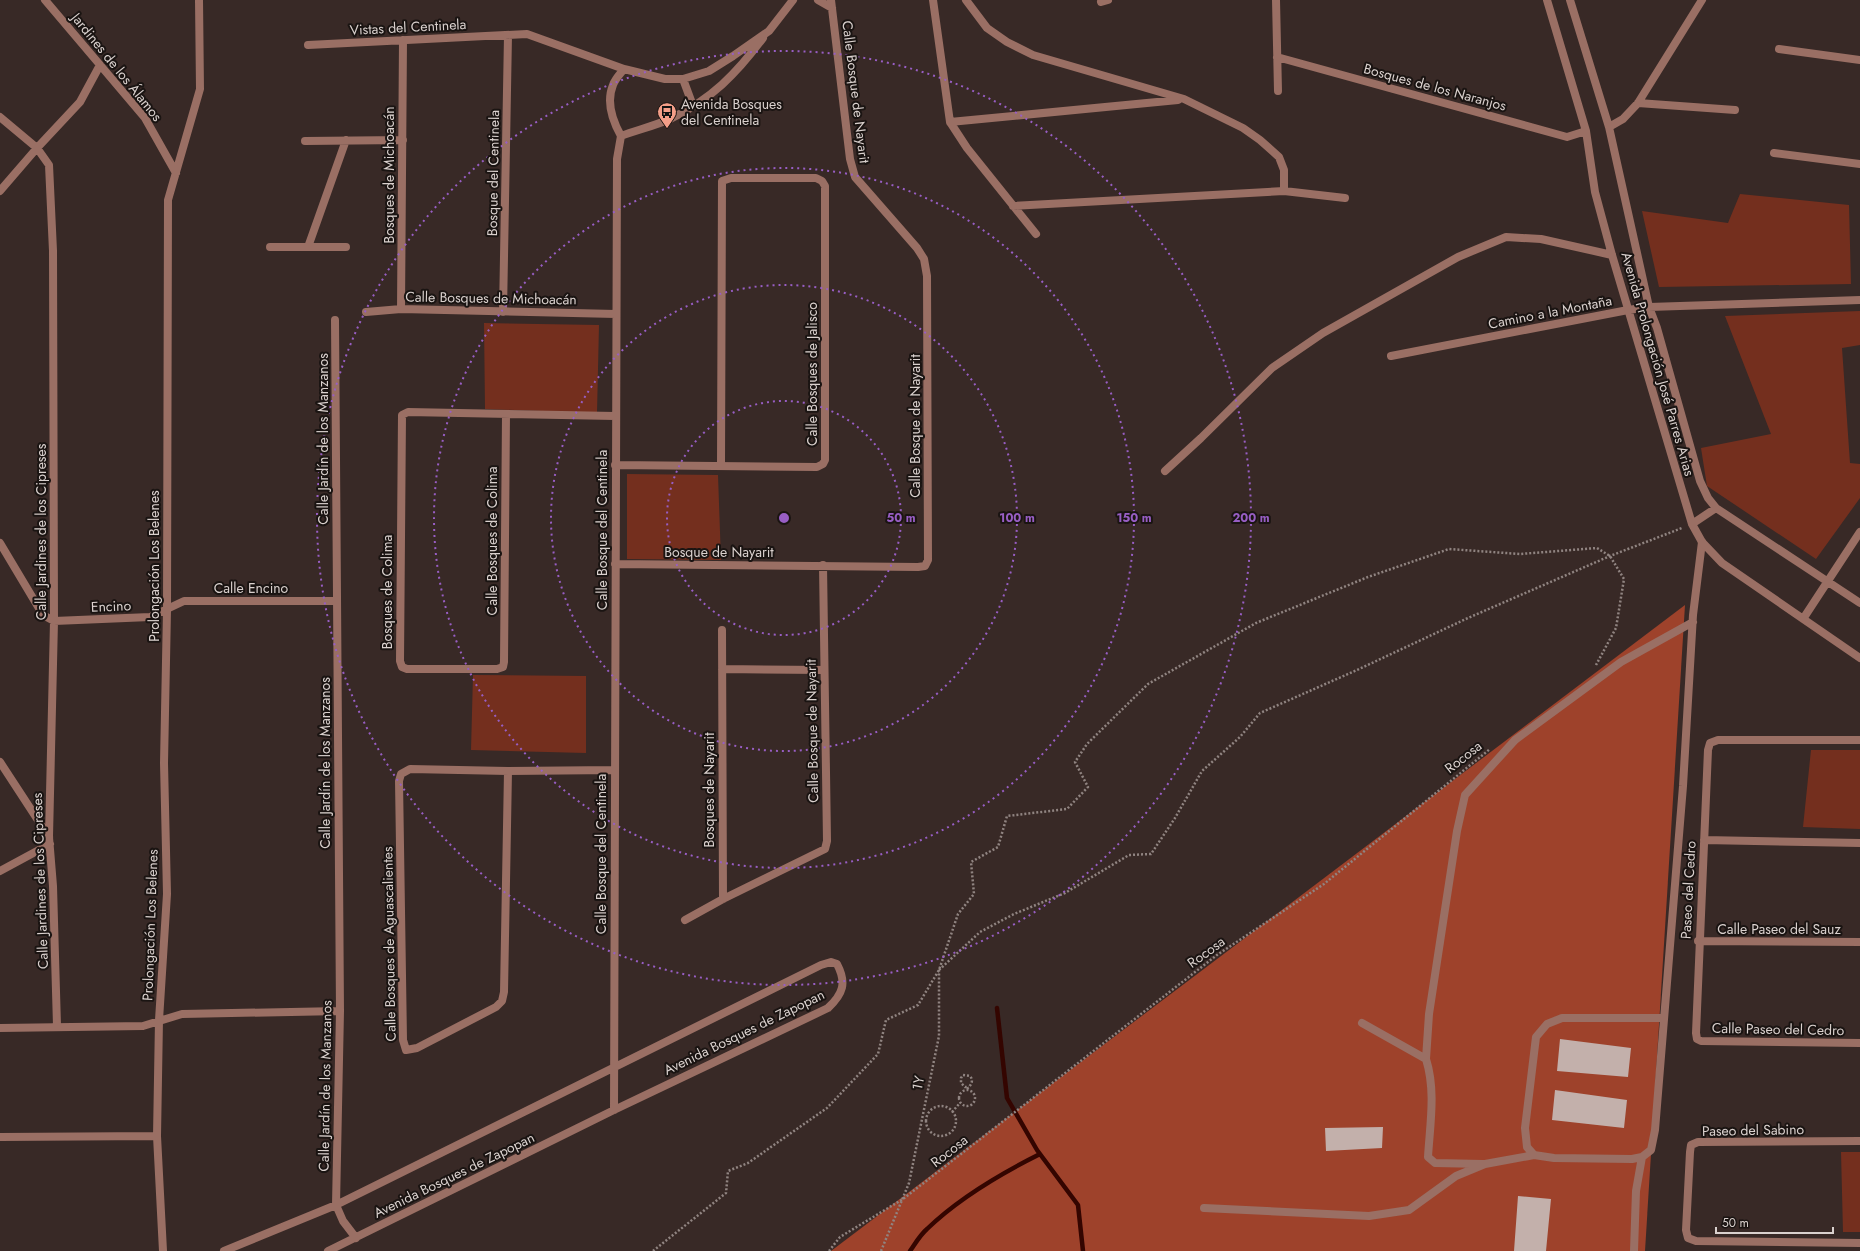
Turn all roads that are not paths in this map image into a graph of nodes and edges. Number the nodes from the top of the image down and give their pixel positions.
1 (45, 0) edge
2 (199, 0) edge
3 (793, 0) edge
4 (818, 0) edge
5 (933, 0) edge
6 (966, 0) edge
7 (1276, 0) edge
8 (1547, 0) edge
9 (1570, 0) edge
10 (1702, 0) edge
11 (831, 4) edge
12 (769, 31) junction
13 (508, 35) junction
14 (403, 40) junction
15 (308, 45) dead end
16 (1779, 48) dead end
17 (1277, 57) junction
18 (1860, 60) edge
19 (100, 65) junction
20 (624, 69) junction
21 (683, 79) junction
22 (1278, 91) dead end
23 (1184, 100) junction
24 (1638, 103) junction
25 (693, 106) junction
26 (1735, 110) dead end
27 (0, 117) edge
28 (950, 122) junction
29 (1609, 127) junction
30 (1586, 131) junction
31 (621, 136) junction
32 (346, 140) junction
33 (403, 140) junction
34 (305, 141) dead end
35 (37, 148) junction
36 (1774, 154) dead end
37 (1860, 164) edge
38 (176, 173) junction
39 (0, 191) edge
40 (1284, 191) junction
41 (1345, 198) dead end
42 (1013, 206) junction
43 (1036, 234) dead end
44 (270, 247) dead end
45 (308, 247) junction
46 (346, 247) dead end
47 (1612, 255) junction
48 (1860, 300) edge
49 (1649, 307) junction
50 (402, 310) junction
51 (1628, 310) junction
52 (366, 312) dead end
53 (503, 312) junction
54 (616, 314) junction
55 (335, 320) dead end
56 (1391, 356) dead end
57 (506, 414) junction
58 (616, 416) junction
59 (616, 465) junction
60 (721, 465) junction
61 (1165, 471) dead end
62 (1716, 508) junction
63 (1692, 524) junction
64 (1860, 532) edge
65 (1702, 542) junction
66 (0, 543) edge
67 (615, 564) junction
68 (823, 565) junction
69 (1828, 581) junction
70 (337, 601) junction
71 (1860, 603) edge
72 (167, 610) junction
73 (1803, 619) junction
74 (54, 621) junction
75 (1693, 622) junction
76 (722, 630) dead end
77 (1860, 658) edge
78 (503, 667) joint
79 (722, 669) junction
80 (824, 670) junction
81 (1860, 740) edge
82 (0, 762) edge
83 (615, 770) junction
84 (508, 771) junction
85 (50, 840) junction
86 (1704, 840) junction
87 (1860, 842) edge
88 (0, 870) edge
89 (723, 899) junction
90 (685, 920) dead end
91 (1698, 941) junction
92 (1860, 942) edge
93 (340, 1011) junction
94 (1664, 1018) junction
95 (159, 1020) junction
96 (1362, 1023) dead end
97 (57, 1026) junction
98 (0, 1028) edge
99 (1696, 1039) joint
100 (1860, 1042) edge
101 (1426, 1059) junction
102 (614, 1067) junction
103 (614, 1110) junction
104 (157, 1136) junction
105 (0, 1137) edge
106 (1860, 1141) edge
107 (1534, 1155) junction
108 (1642, 1157) junction
109 (1485, 1164) junction
110 (336, 1205) junction
111 (1204, 1208) dead end
112 (356, 1238) junction
113 (1860, 1243) edge
114 (162, 1251) edge
115 (224, 1251) edge
116 (328, 1251) edge
117 (1634, 1251) edge

1 - 19 street, Jardines de los Álamos
2 - 38 street, Prolongación Los Belenes
3 - 12 street
4 - 11 street
5 - 28 street
6 - 23 street
7 - 17 street
8 - 30 street, Avenida Prolongación José Parres Arias
9 - 29 street, Avenida Prolongación José Parres Arias
10 - 24 street
11 - 68 street, Calle Bosque de Nayarit
12 - 21 street, Vistas del Centinela
12 - 25 street
13 - 14 street, Vistas del Centinela
13 - 20 street, Vistas del Centinela
13 - 53 street, Bosque del Centinela
14 - 15 street, Vistas del Centinela
14 - 33 street, Bosques de Michoacán
16 - 18 street
17 - 22 street
17 - 30 street, Bosques de los Naranjos
19 - 35 street
19 - 38 street, Jardines de los Álamos
20 - 21 street, Vistas del Centinela
20 - 31 street
21 - 25 street
23 - 28 street
23 - 40 street
24 - 26 street
24 - 29 street
25 - 31 street
27 - 35 street, Calle Jardines de los Cipreses
28 - 42 street
29 - 49 street, Avenida Prolongación José Parres Arias
30 - 47 street, Avenida Prolongación José Parres Arias
31 - 54 street, Calle Bosque del Centinela
32 - 33 street
32 - 34 street
32 - 45 street
33 - 50 street, Bosques de Michoacán
35 - 39 street
35 - 74 street, Calle Jardines de los Cipreses
36 - 37 street
38 - 72 street, Prolongación Los Belenes
40 - 41 street
40 - 42 street
42 - 43 street
44 - 45 street
45 - 46 street
47 - 51 street, Avenida Prolongación José Parres Arias
47 - 61 street
48 - 49 street, Camino a la Montaña
49 - 51 street, Camino a la Montaña
49 - 62 street, Avenida Prolongación José Parres Arias
50 - 52 street, Calle Bosques de Michoacán
50 - 53 street, Calle Bosques de Michoacán
51 - 56 street, Camino a la Montaña
51 - 63 street, Avenida Prolongación José Parres Arias
53 - 54 street, Calle Bosques de Michoacán
54 - 58 street, Calle Bosque del Centinela
55 - 70 street, Calle Jardín de los Manzanos
57 - 58 street
57 - 78 street, Calle Bosques de Colima
57 - 78 street, Bosques de Colima
58 - 59 street, Calle Bosque del Centinela
59 - 60 street, Calle Bosques de Jalisco
59 - 67 street, Calle Bosque del Centinela
60 - 60 street, Calle Bosques de Jalisco
62 - 63 street
62 - 69 street, Avenida Prolongación José Parres Arias
63 - 65 street, Avenida Prolongación José Parres Arias
64 - 69 street
65 - 73 street, Avenida Prolongación José Parres Arias
65 - 75 street
66 - 74 street
67 - 68 street, Bosque de Nayarit
67 - 83 street, Calle Bosque del Centinela
68 - 80 street, Calle Bosque de Nayarit
69 - 71 street, Avenida Prolongación José Parres Arias
69 - 73 street
70 - 72 street, Calle Encino
70 - 93 street, Calle Jardín de los Manzanos
72 - 74 street, Encino
72 - 95 street, Prolongación Los Belenes
73 - 77 street, Avenida Prolongación José Parres Arias
74 - 85 street, Calle Jardines de los Cipreses
75 - 94 street
75 - 101 street
76 - 79 street, Bosques de Nayarit
79 - 80 street
79 - 89 street, Bosques de Nayarit
80 - 89 street, Calle Bosque de Nayarit
81 - 86 street, Paseo del Cedro
82 - 85 street
83 - 84 street, Calle Bosques de Aguascalientes
83 - 102 street, Calle Bosque del Centinela
84 - 84 street, Calle Bosques de Aguascalientes
85 - 88 street
85 - 97 street, Calle Jardines de los Cipreses
86 - 87 street
86 - 91 street, Paseo del Cedro
89 - 90 street
91 - 92 street, Calle Paseo del Sauz
91 - 99 street, Paseo del Cedro
93 - 95 street
93 - 110 street, Calle Jardín de los Manzanos
94 - 107 street
94 - 108 street
95 - 97 street
95 - 104 street, Prolongación Los Belenes
96 - 101 street
97 - 98 street
99 - 100 street, Calle Paseo del Cedro
101 - 109 street
102 - 103 street, Calle Bosque del Centinela
102 - 103 street, Avenida Bosques de Zapopan
102 - 110 street, Avenida Bosques de Zapopan
103 - 112 street, Avenida Bosques de Zapopan
104 - 105 street
104 - 114 street, Prolongación Los Belenes
106 - 113 street, Paseo del Sabino
107 - 108 street
107 - 109 street
108 - 117 street
109 - 111 street
110 - 112 street
110 - 115 street, Avenida Bosques de Zapopan
112 - 116 street, Avenida Bosques de Zapopan

